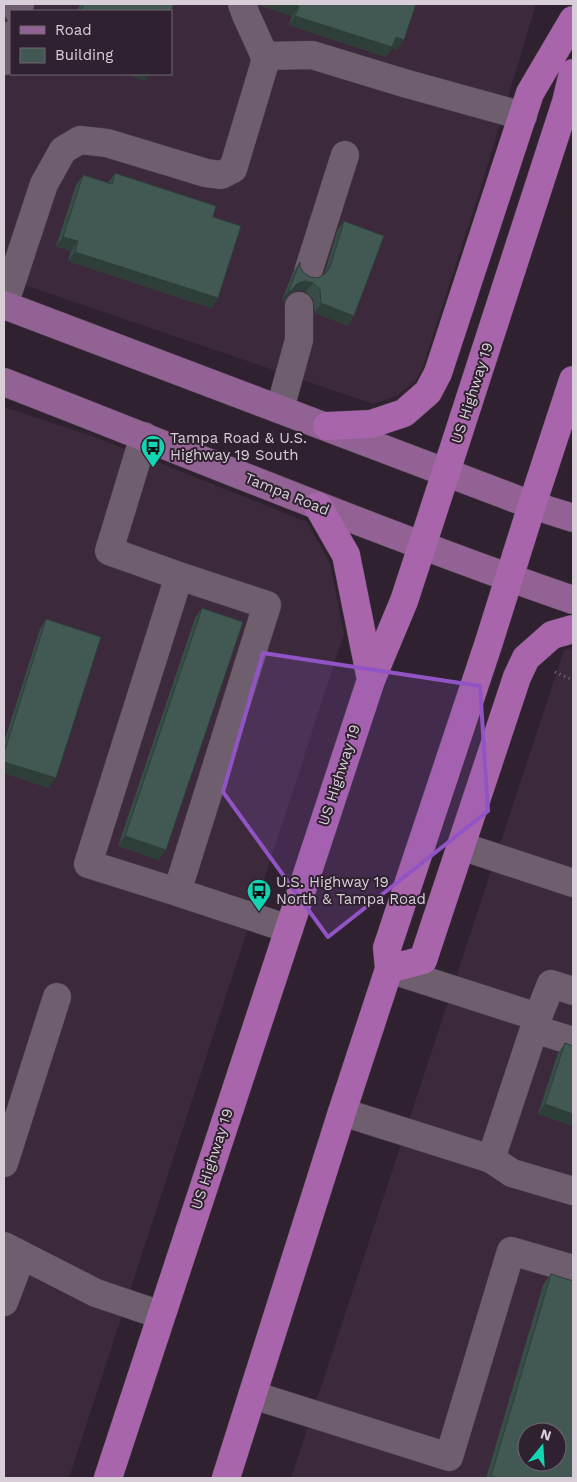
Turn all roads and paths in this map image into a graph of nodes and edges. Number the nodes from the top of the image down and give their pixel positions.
1 (242, 4) edge
2 (573, 20) edge
3 (10, 39) edge
4 (264, 56) junction
5 (4, 61) edge
6 (573, 73) edge
7 (523, 116) junction
8 (344, 155) dead end
9 (308, 272) dead end
10 (4, 305) edge
11 (298, 306) dead end
12 (573, 380) edge
13 (4, 382) edge
14 (280, 409) junction
15 (327, 426) junction
16 (144, 436) junction
17 (446, 472) junction
18 (532, 505) junction
19 (318, 506) junction
20 (573, 518) edge
21 (422, 546) junction
22 (179, 576) junction
23 (509, 578) junction
24 (573, 600) edge
25 (573, 629) edge
26 (370, 680) junction
27 (461, 846) junction
28 (573, 883) edge
29 (177, 892) junction
30 (289, 929) junction
31 (389, 969) junction
32 (573, 991) edge
33 (58, 997) dead end
34 (536, 1023) junction
35 (573, 1041) edge
36 (342, 1112) junction
37 (491, 1159) junction
38 (4, 1164) edge
39 (573, 1191) edge
40 (13, 1250) edge
41 (573, 1269) edge
42 (4, 1302) edge
43 (161, 1315) junction
44 (253, 1395) junction
45 (108, 1478) edge
46 (226, 1478) edge

1 - 4 lane
2 - 7 highway
3 - 5 lane
4 - 7 lane
4 - 10 lane
6 - 17 highway, US Highway 19
7 - 15 highway
8 - 9 lane
10 - 14 main road
11 - 14 lane
12 - 18 highway
13 - 16 main road, Tampa Road
14 - 15 main road
15 - 17 main road
16 - 19 main road, Tampa Road
16 - 22 lane
17 - 18 main road
17 - 21 highway, US Highway 19
18 - 20 main road
18 - 23 highway
19 - 21 main road, Tampa Road
19 - 26 highway
21 - 23 main road, Tampa Road
21 - 26 highway, US Highway 19
22 - 29 lane
22 - 29 lane
23 - 24 main road, Tampa Road
23 - 31 highway
25 - 27 highway
26 - 30 highway, US Highway 19
27 - 28 lane
27 - 31 highway
29 - 30 lane
30 - 43 highway, US Highway 19
31 - 34 lane
31 - 36 highway
32 - 34 lane
33 - 38 lane
34 - 35 lane
34 - 37 lane
36 - 37 lane
36 - 44 highway
37 - 39 lane
40 - 42 lane
40 - 43 lane
41 - 44 lane
43 - 45 highway, US Highway 19
44 - 46 highway

